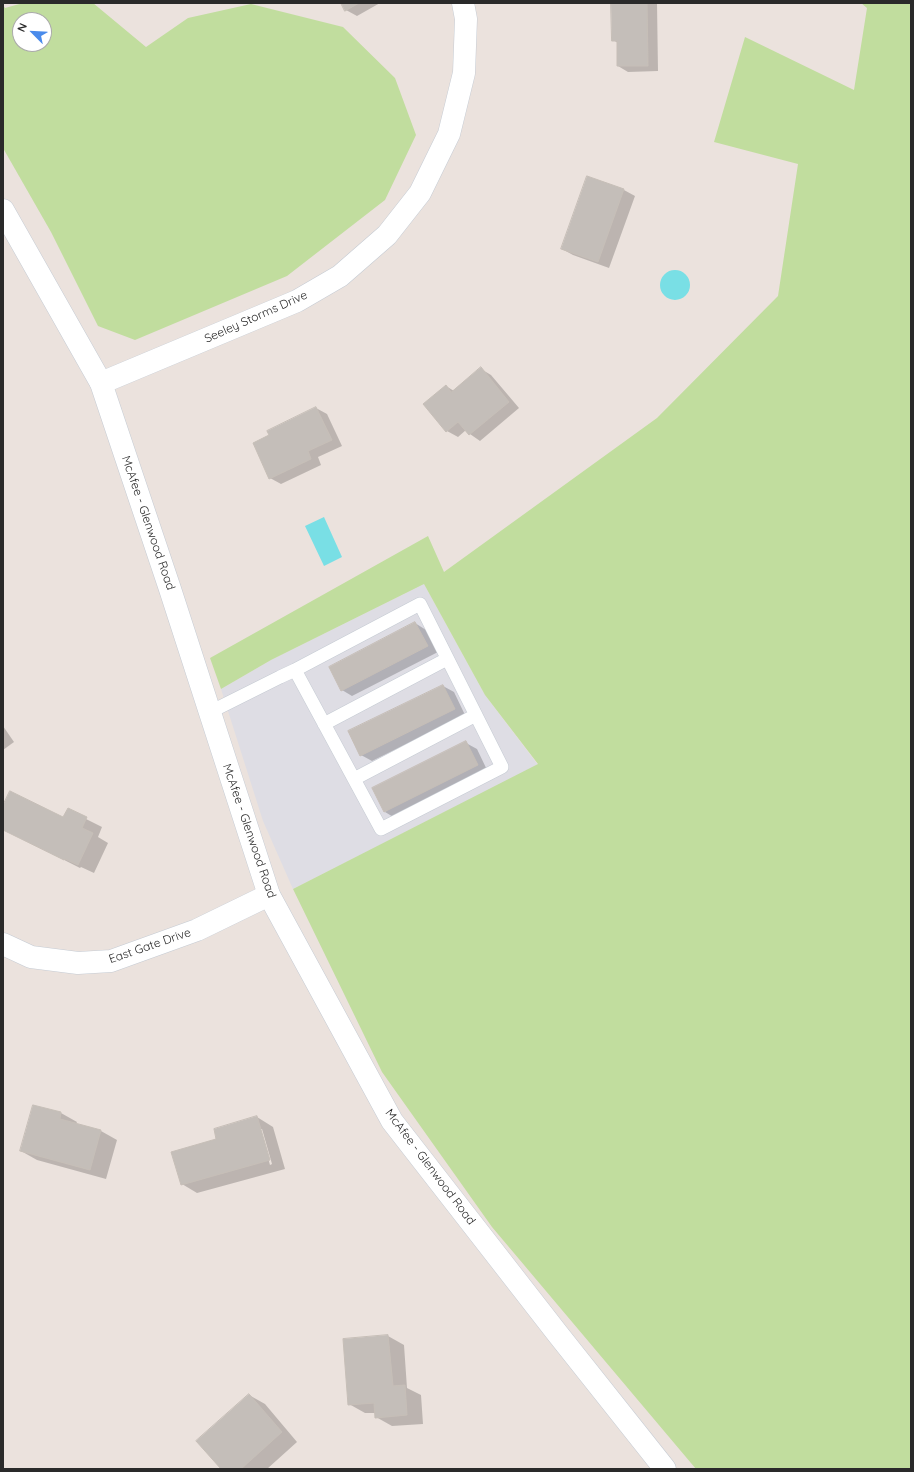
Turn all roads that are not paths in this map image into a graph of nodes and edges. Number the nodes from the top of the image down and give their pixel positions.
1 (463, 3) edge
2 (3, 210) edge
3 (101, 383) junction
4 (447, 659) junction
5 (295, 670) junction
6 (210, 712) junction
7 (476, 715) junction
8 (324, 724) junction
9 (354, 779) junction
10 (269, 895) junction
11 (3, 944) edge
12 (665, 1469) edge

1 - 3 street, Seeley Storms Drive
2 - 3 street, McAfee - Glenwood Road
3 - 6 street, McAfee - Glenwood Road
4 - 5 lane
4 - 7 lane
4 - 8 lane
5 - 6 lane
5 - 8 lane
6 - 10 street, McAfee - Glenwood Road
7 - 9 lane
7 - 9 lane
8 - 9 lane
10 - 11 street, East Gate Drive
10 - 12 street, McAfee - Glenwood Road

